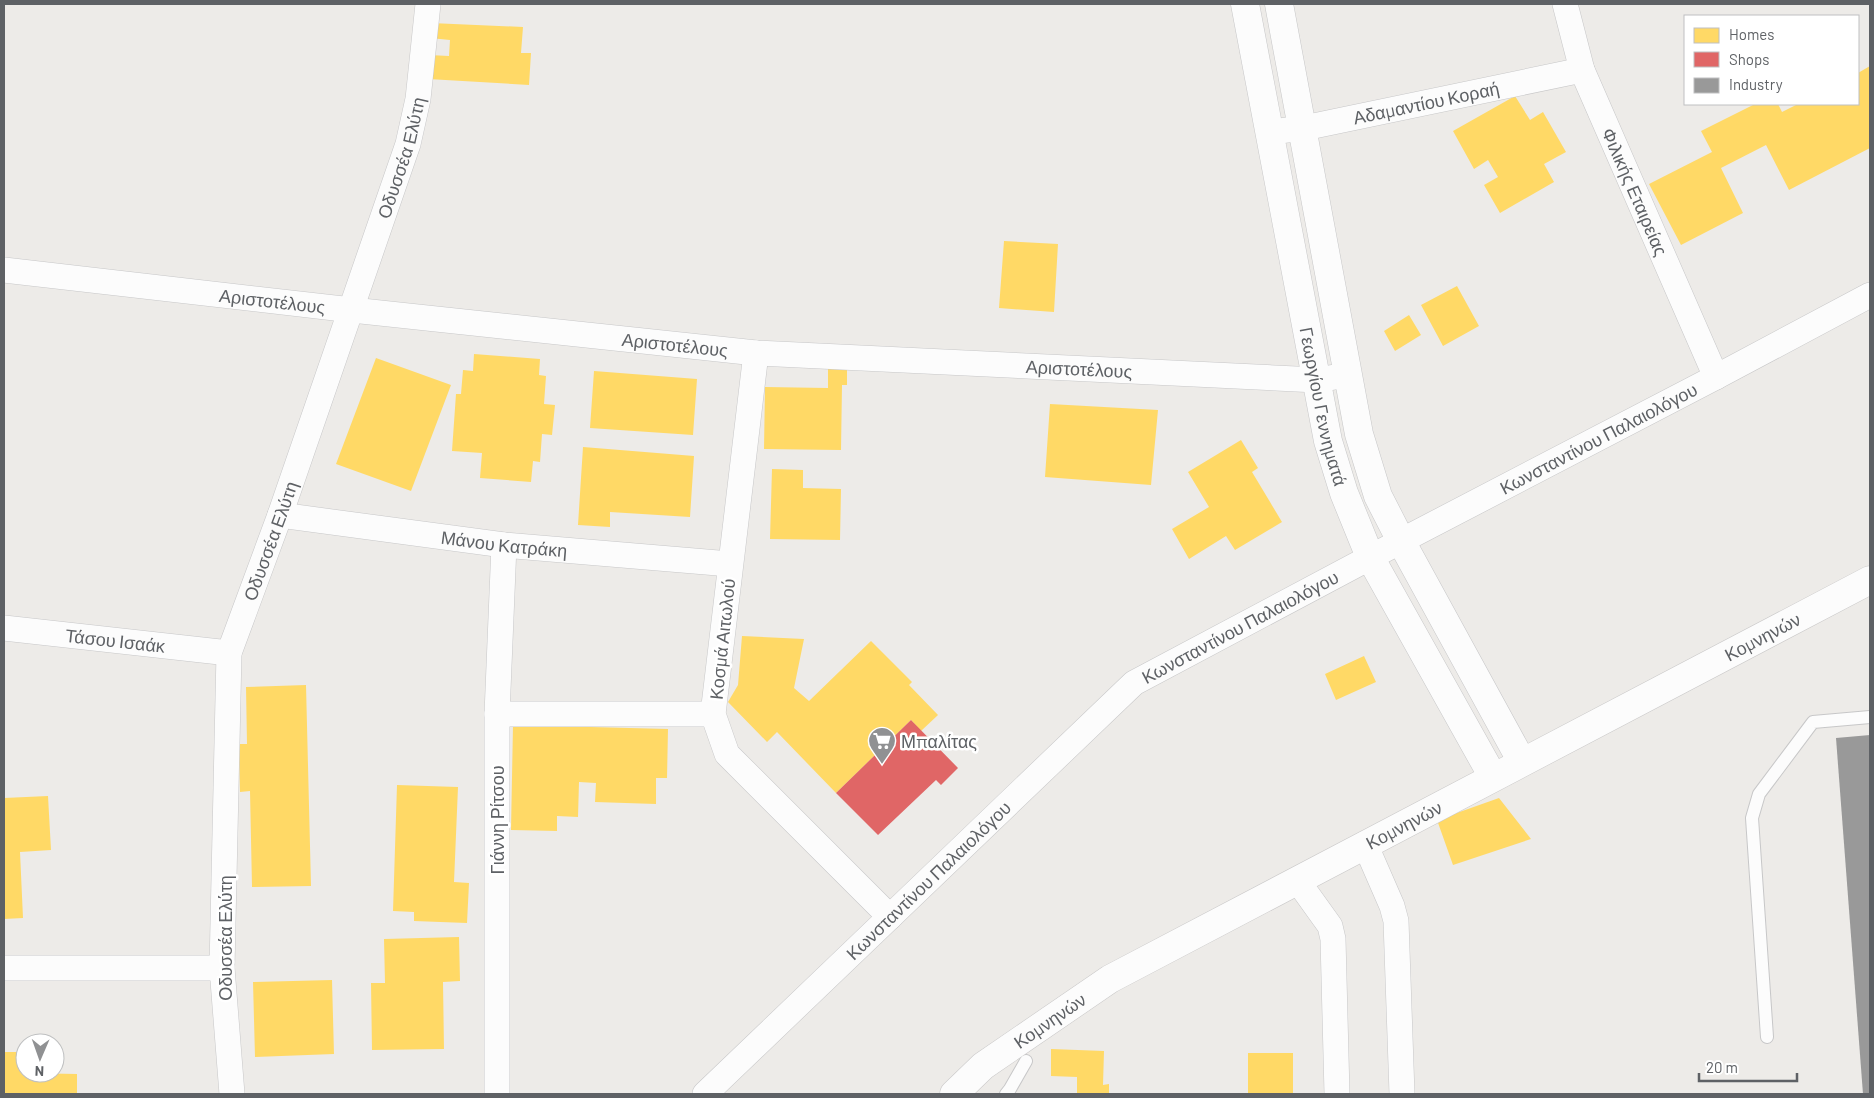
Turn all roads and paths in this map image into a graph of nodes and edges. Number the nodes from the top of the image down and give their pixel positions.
1 (428, 4) edge
2 (1245, 4) edge
3 (1279, 4) edge
4 (1565, 4) edge
5 (1582, 70) junction
6 (1304, 128) junction
7 (1270, 132) junction
8 (4, 270) edge
9 (1870, 295) edge
10 (352, 310) junction
11 (756, 353) junction
12 (1347, 375) junction
13 (1716, 378) junction
14 (1318, 380) junction
15 (280, 515) junction
16 (1401, 541) junction
17 (504, 546) junction
18 (1370, 557) junction
19 (730, 564) junction
20 (1870, 580) edge
21 (4, 628) edge
22 (229, 654) junction
23 (497, 714) junction
24 (713, 714) junction
25 (1870, 717) edge
26 (1522, 762) junction
27 (1493, 777) junction
28 (1365, 844) junction
29 (1297, 880) junction
30 (890, 917) junction
31 (4, 968) edge
32 (222, 968) junction
33 (1767, 1037) dead end
34 (1025, 1049) junction
35 (232, 1094) edge
36 (497, 1094) edge
37 (706, 1094) edge
38 (954, 1094) edge
39 (1006, 1094) edge
40 (1337, 1094) edge
41 (1402, 1094) edge

1 - 10 street, Οδυσσέα Ελύτη
2 - 7 street, Γεωργίου Γεννηματά
3 - 6 street, Γεωργίου Γεννηματά
4 - 5 street, Φιλικής Εταιρείας
5 - 6 street, Αδαμαντίου Κοραή
5 - 13 street, Φιλικής Εταιρείας
6 - 7 street, Αδαμαντίου Κοραή
6 - 12 street, Γεωργίου Γεννηματά
7 - 14 street, Γεωργίου Γεννηματά
8 - 10 street, Αριστοτέλους
9 - 13 street, Κωνσταντίνου Παλαιολόγου
10 - 11 street, Αριστοτέλους
10 - 15 street, Οδυσσέα Ελύτη
11 - 14 street, Αριστοτέλους
11 - 19 street, Κοσμά Αιτωλού
12 - 14 street, Αριστοτέλους
12 - 16 street, Γεωργίου Γεννηματά
13 - 16 street, Κωνσταντίνου Παλαιολόγου
14 - 18 street, Γεωργίου Γεννηματά
15 - 17 street, Μάνου Κατράκη
15 - 22 street, Οδυσσέα Ελύτη
16 - 18 street, Κωνσταντίνου Παλαιολόγου
16 - 26 street, Γεωργίου Γεννηματά
17 - 19 street, Μάνου Κατράκη
17 - 23 street, Γιάννη Ρίτσου
18 - 27 street, Γεωργίου Γεννηματά
18 - 30 street, Κωνσταντίνου Παλαιολόγου
19 - 24 street, Κοσμά Αιτωλού
20 - 26 street, Κομνηνών
21 - 22 street, Τάσου Ισαάκ
22 - 32 street, Οδυσσέα Ελύτη
23 - 24 street
23 - 36 street, Γιάννη Ρίτσου
24 - 30 street, Κοσμά Αιτωλού
25 - 33 lane
26 - 27 street, Κομνηνών
27 - 28 street, Κομνηνών
28 - 29 street, Κομνηνών
28 - 41 street
29 - 34 street, Κομνηνών
29 - 40 street
30 - 37 street, Κωνσταντίνου Παλαιολόγου
31 - 32 street
32 - 35 street, Οδυσσέα Ελύτη
34 - 38 street, Κομνηνών
34 - 39 lane

